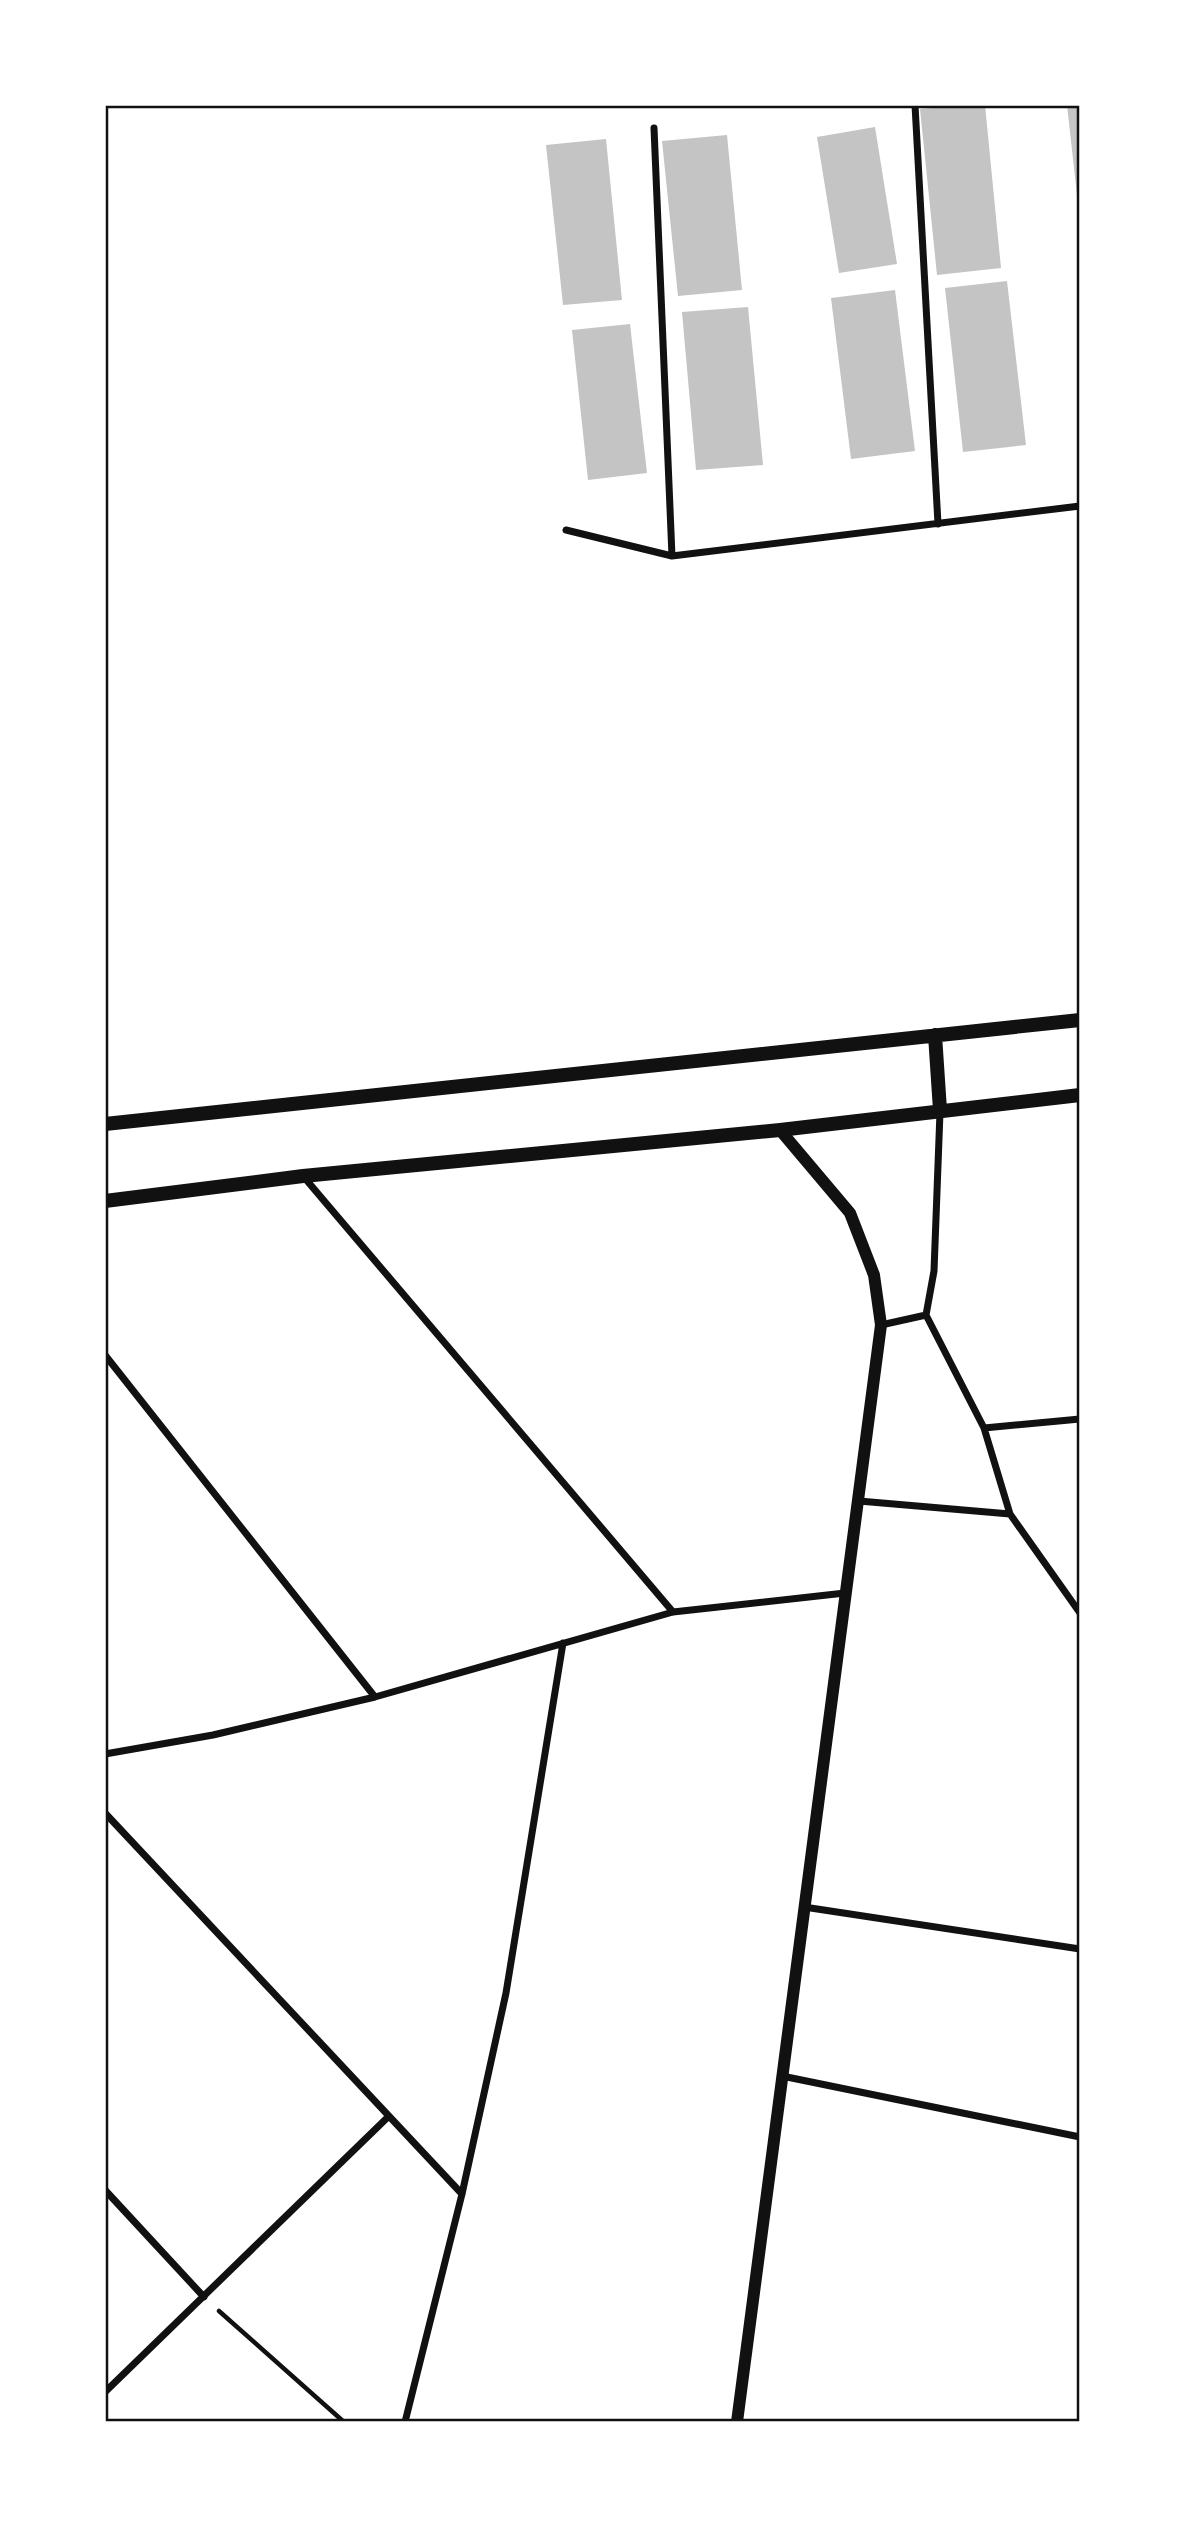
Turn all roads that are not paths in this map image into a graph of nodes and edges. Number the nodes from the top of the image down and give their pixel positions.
1 (915, 105) edge
2 (654, 128) dead end
3 (1080, 506) edge
4 (938, 523) junction
5 (566, 530) dead end
6 (672, 556) junction
7 (1080, 1020) edge
8 (935, 1035) junction
9 (1080, 1095) edge
10 (940, 1110) junction
11 (105, 1124) edge
12 (780, 1130) junction
13 (303, 1176) junction
14 (105, 1200) edge
15 (926, 1315) junction
16 (881, 1325) junction
17 (105, 1355) edge
18 (1080, 1419) edge
19 (984, 1428) junction
20 (859, 1501) junction
21 (1010, 1514) junction
22 (845, 1593) junction
23 (673, 1612) junction
24 (1080, 1613) edge
25 (563, 1643) junction
26 (375, 1697) junction
27 (105, 1754) edge
28 (105, 1813) edge
29 (804, 1908) junction
30 (1080, 1949) edge
31 (782, 2076) junction
32 (389, 2116) junction
33 (1080, 2137) edge
34 (105, 2190) edge
35 (462, 2194) junction
36 (204, 2297) junction
37 (105, 2392) edge
38 (405, 2422) edge
39 (737, 2422) edge

1 - 4 street
2 - 6 street
3 - 4 street
4 - 6 street
5 - 6 street
7 - 8 main road
8 - 10 main road
8 - 11 main road
9 - 10 main road
10 - 12 main road
10 - 15 street
12 - 13 main road
12 - 16 street
13 - 14 main road
13 - 23 street
15 - 16 street
15 - 19 street
16 - 20 street
17 - 26 street
18 - 19 street
19 - 21 street
20 - 21 street
20 - 22 street
21 - 24 street
22 - 23 street
22 - 29 street
23 - 25 street
25 - 26 street
25 - 35 street
26 - 27 street
28 - 32 street
29 - 30 street
29 - 31 street
31 - 33 street
31 - 39 street
32 - 35 street
32 - 36 street
34 - 36 street
35 - 38 street
36 - 37 street

